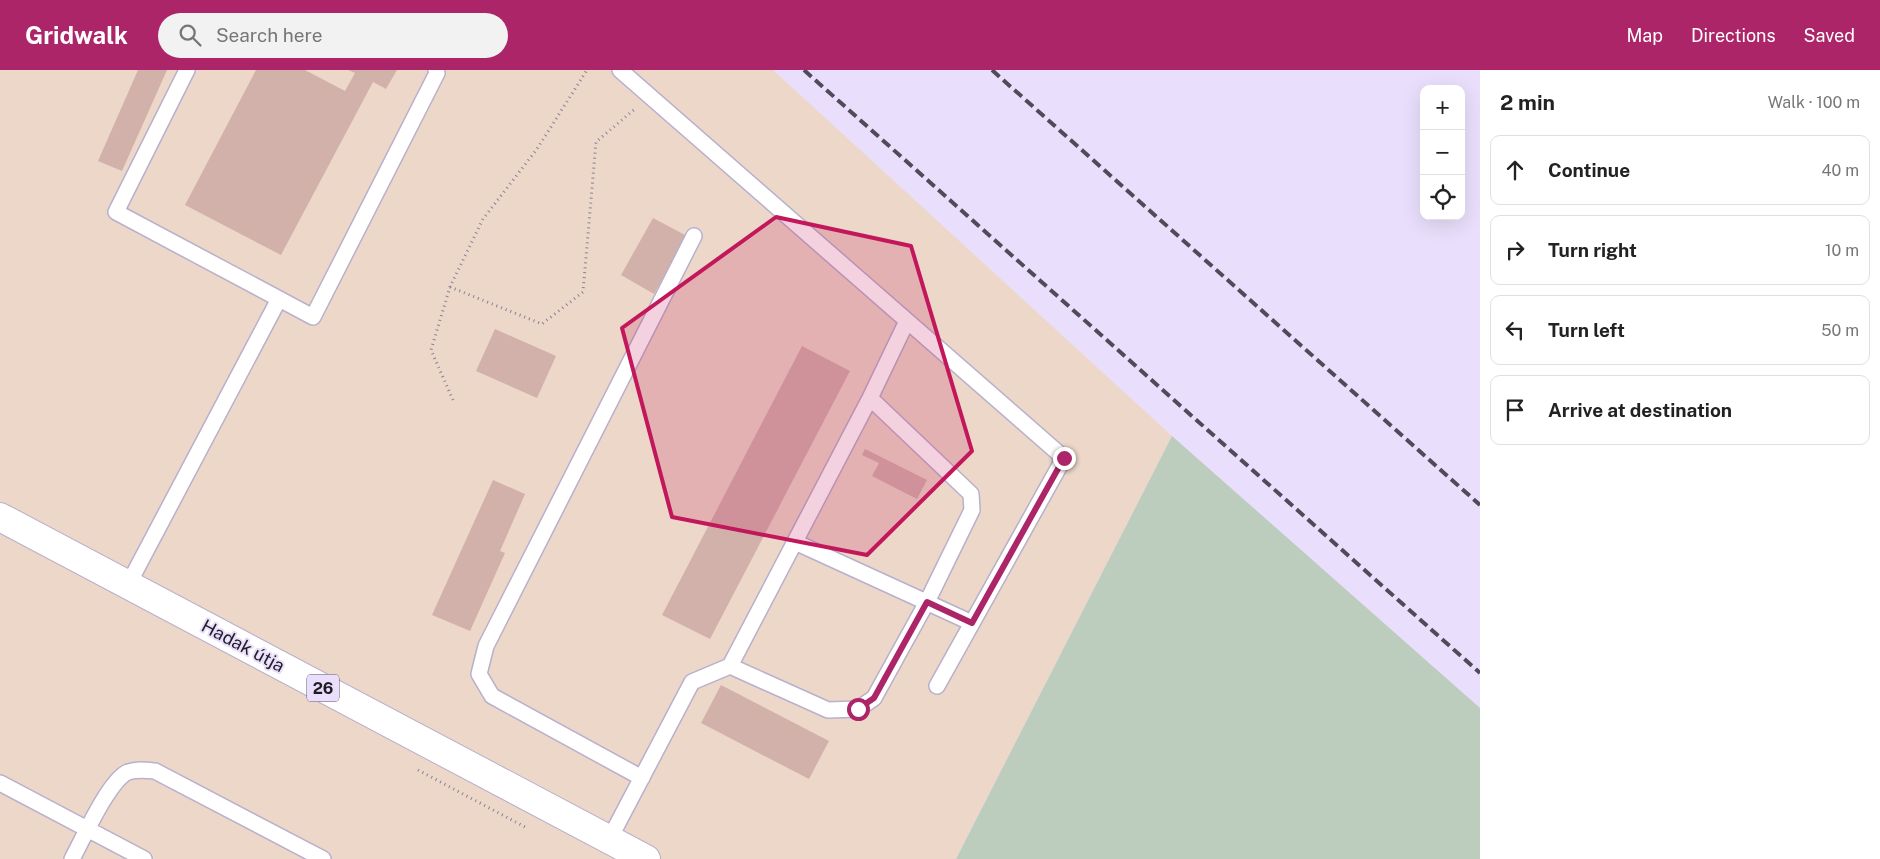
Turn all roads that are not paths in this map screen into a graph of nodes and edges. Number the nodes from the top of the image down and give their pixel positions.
1 (187, 70) edge
2 (436, 70) edge
3 (620, 70) edge
4 (694, 236) dead end
5 (279, 299) junction
6 (907, 321) junction
7 (870, 398) junction
8 (0, 517) edge
9 (795, 542) junction
10 (128, 585) junction
11 (927, 602) junction
12 (972, 623) junction
13 (730, 666) junction
14 (936, 686) dead end
15 (642, 778) junction
16 (0, 783) edge
17 (88, 829) junction
18 (609, 840) junction
19 (72, 859) edge
20 (144, 859) edge
21 (323, 859) edge
22 (646, 859) edge

1 - 5 lane
2 - 5 lane
3 - 6 lane
4 - 15 lane
5 - 10 lane
6 - 7 lane
6 - 12 lane
7 - 9 lane
7 - 11 lane
8 - 10 main road, Hadak útja / 26
9 - 11 lane
9 - 13 lane
10 - 18 main road, Hadak útja / 26
11 - 12 lane
11 - 13 lane
12 - 14 lane
13 - 15 lane
15 - 18 lane
16 - 17 lane
17 - 19 lane
17 - 20 lane
17 - 21 lane
18 - 22 main road, Hadak útja / 26

